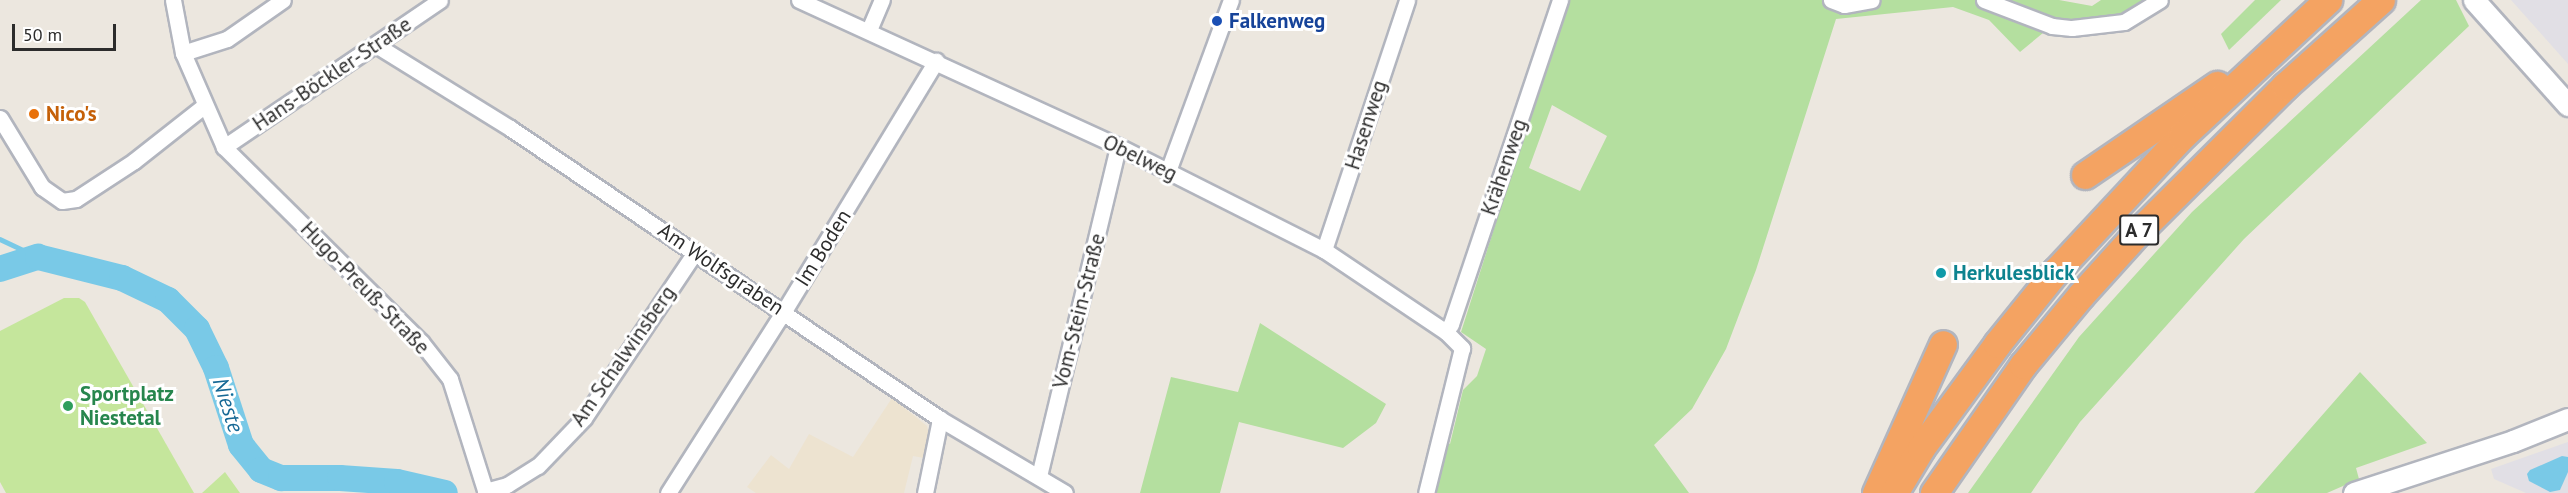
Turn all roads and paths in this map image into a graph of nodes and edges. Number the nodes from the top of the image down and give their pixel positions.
1 (173, 0) edge
2 (284, 0) edge
3 (440, 0) edge
4 (799, 0) edge
5 (882, 0) edge
6 (1231, 0) edge
7 (1407, 0) edge
8 (1560, 0) edge
9 (1831, 0) edge
10 (1872, 0) edge
11 (1984, 0) edge
12 (2160, 0) edge
13 (2328, 0) edge
14 (2381, 0) edge
15 (2474, 0) edge
16 (869, 30) junction
17 (376, 45) junction
18 (183, 53) junction
19 (936, 61) junction
20 (2260, 61) junction
21 (2568, 105) edge
22 (204, 106) junction
23 (0, 118) edge
24 (1118, 146) junction
25 (224, 147) junction
26 (1168, 171) junction
27 (2085, 175) dead end
28 (1324, 250) junction
29 (695, 252) junction
30 (784, 311) junction
31 (1446, 332) junction
32 (1943, 344) dead end
33 (940, 419) junction
34 (2568, 419) edge
35 (1039, 476) junction
36 (486, 492) edge
37 (668, 493) edge
38 (925, 493) edge
39 (1065, 493) edge
40 (1426, 493) edge
41 (1876, 493) edge
42 (1894, 493) edge
43 (1934, 493) edge
44 (2354, 493) edge

1 - 18 street, Hugo-Preuß-Straße
2 - 18 street
3 - 17 street, Hans-Böckler-Straße
4 - 16 street, Obelweg
5 - 16 street
6 - 26 street
7 - 28 street, Hasenweg
8 - 31 street, Krähenweg
9 - 10 street
11 - 12 street
13 - 20 highway, A 7
14 - 43 highway, A 7
15 - 21 main road
16 - 19 street, Obelweg
17 - 25 street, Hans-Böckler-Straße
17 - 29 street, Am Wolfsgraben
18 - 22 street, Hugo-Preuß-Straße
19 - 24 street, Obelweg
19 - 30 street, Im Boden
20 - 27 highway
20 - 42 highway, A 7
22 - 23 street
22 - 25 street, Hugo-Preuß-Straße
24 - 26 street, Obelweg
24 - 35 street, Vom-Stein-Straße
25 - 36 street, Hugo-Preuß-Straße
26 - 28 street, Obelweg
28 - 31 street, Obelweg
29 - 30 street, Am Wolfsgraben
29 - 36 street, Am Schalwinsberg
30 - 33 street, Am Wolfsgraben
30 - 37 street, Im Boden
31 - 40 street, Obelweg
32 - 41 highway
33 - 35 street, Am Wolfsgraben
33 - 38 street
34 - 44 main road
35 - 39 street, Am Wolfsgraben

